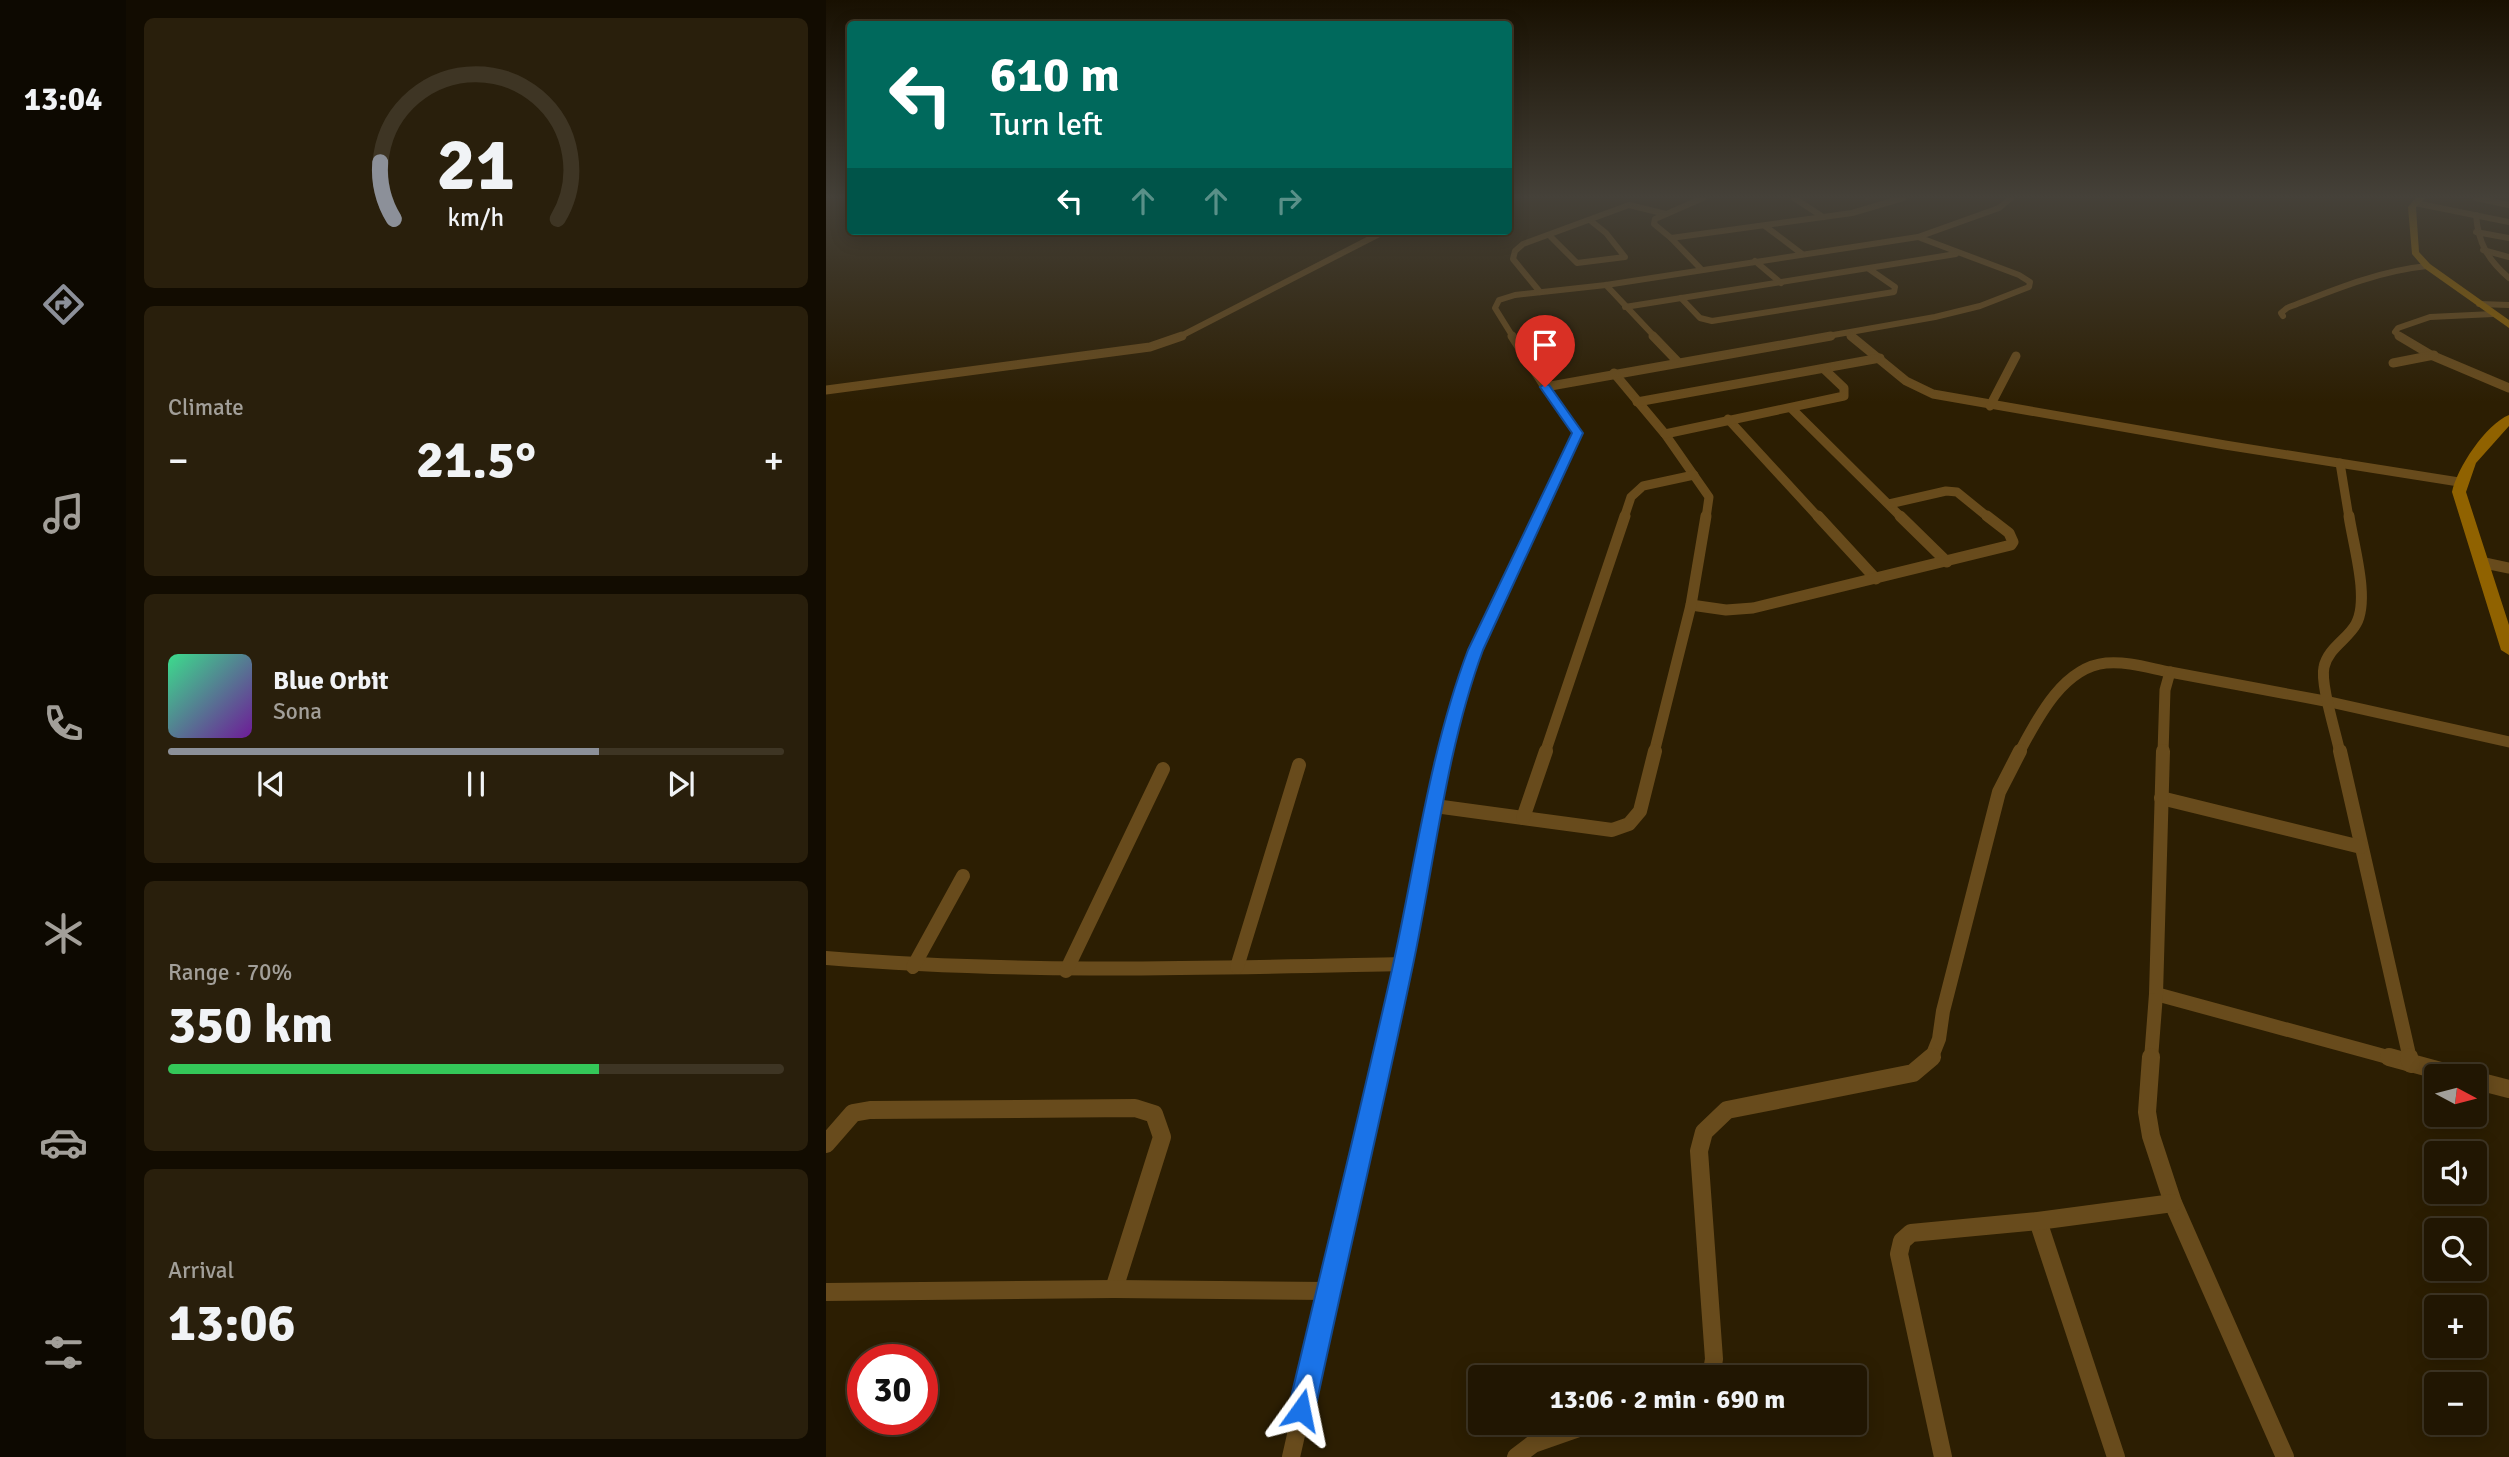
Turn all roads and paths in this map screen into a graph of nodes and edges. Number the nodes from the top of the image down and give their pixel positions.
1 (1317, 266) edge
2 (1517, 266) edge
3 (1699, 266) edge
4 (1722, 266) edge
5 (1761, 266) edge
6 (1888, 266) edge
7 (1992, 266) edge
8 (2427, 266) joint
9 (2495, 266) edge
10 (1702, 269) junction
11 (1870, 269) junction
12 (2509, 278) edge
13 (1781, 283) junction
14 (1606, 285) junction
15 (1540, 292) junction
16 (1681, 298) junction
17 (2479, 304) junction
18 (2509, 305) edge
19 (1625, 307) junction
20 (2493, 314) junction
21 (2283, 316) dead end
22 (2509, 326) edge
23 (1849, 334) junction
24 (2434, 355) junction
25 (2016, 356) dead end
26 (1880, 358) junction
27 (1677, 361) junction
28 (2393, 363) dead end
29 (1824, 369) junction
30 (1614, 373) junction
31 (1545, 387) junction
32 (2509, 388) edge
33 (826, 390) edge
34 (1637, 402) junction
35 (1990, 406) junction
36 (1791, 408) junction
37 (1728, 419) junction
38 (2509, 419) edge
39 (1665, 433) junction
40 (2340, 463) junction
41 (1694, 475) junction
42 (2459, 482) junction
43 (1889, 504) junction
44 (1947, 562) junction
45 (2480, 562) junction
46 (2509, 568) edge
47 (1876, 579) junction
48 (1691, 605) junction
49 (2503, 620) edge
50 (2509, 650) edge
51 (2171, 672) junction
52 (2330, 702) junction
53 (2509, 742) edge
54 (1299, 765) dead end
55 (1163, 768) dead end
56 (2161, 798) junction
57 (1435, 806) junction
58 (1523, 818) junction
59 (2361, 847) junction
60 (963, 876) dead end
61 (826, 958) edge
62 (1403, 964) junction
63 (913, 967) junction
64 (1237, 967) junction
65 (1066, 971) junction
66 (2156, 994) junction
67 (2411, 1064) junction
68 (2424, 1067) edge
69 (2487, 1083) edge
70 (2509, 1089) edge
71 (826, 1144) edge
72 (2173, 1203) junction
73 (2038, 1221) junction
74 (1114, 1289) junction
75 (1327, 1291) junction
76 (826, 1292) edge
77 (1713, 1365) edge
78 (1558, 1435) edge
79 (1291, 1457) edge
80 (1516, 1457) edge
81 (1943, 1457) edge
82 (2116, 1457) edge
83 (2285, 1457) edge

1 - 33 street
2 - 15 street
3 - 10 street
4 - 10 street
5 - 13 street
6 - 11 street
7 - 23 street
8 - 17 street
8 - 21 street
9 - 12 street
10 - 14 street
11 - 13 street
11 - 16 street
13 - 16 street
14 - 15 street
14 - 19 street
15 - 31 street
16 - 19 street
17 - 18 street
17 - 20 street
19 - 27 street
20 - 22 street
20 - 24 street
23 - 26 street
23 - 27 street
24 - 28 street
24 - 32 street
25 - 35 street
26 - 29 street
26 - 35 street
27 - 30 street
29 - 34 street
29 - 36 street
30 - 31 street
30 - 34 street
31 - 57 street
34 - 39 street
35 - 40 street
36 - 37 street
36 - 43 street
37 - 39 street
37 - 47 street
38 - 42 street
39 - 41 street
40 - 42 street
40 - 52 street
41 - 48 street
41 - 58 street
42 - 45 street
43 - 44 street
43 - 44 street
44 - 47 street
45 - 46 street
45 - 49 street
47 - 48 street
48 - 58 street
49 - 50 street
51 - 52 street
51 - 56 street
51 - 77 street
52 - 53 street
52 - 59 street
54 - 64 street
55 - 65 street
56 - 59 street
56 - 66 street
57 - 58 street
57 - 62 street
59 - 67 street
60 - 63 street
61 - 63 street
62 - 64 street
62 - 75 street
63 - 65 street
64 - 65 street
66 - 67 street
66 - 72 street
67 - 68 street
69 - 70 street
71 - 74 street
72 - 73 street
72 - 83 street
73 - 81 street
73 - 82 street
74 - 75 street
74 - 76 street
75 - 79 street
78 - 80 street

